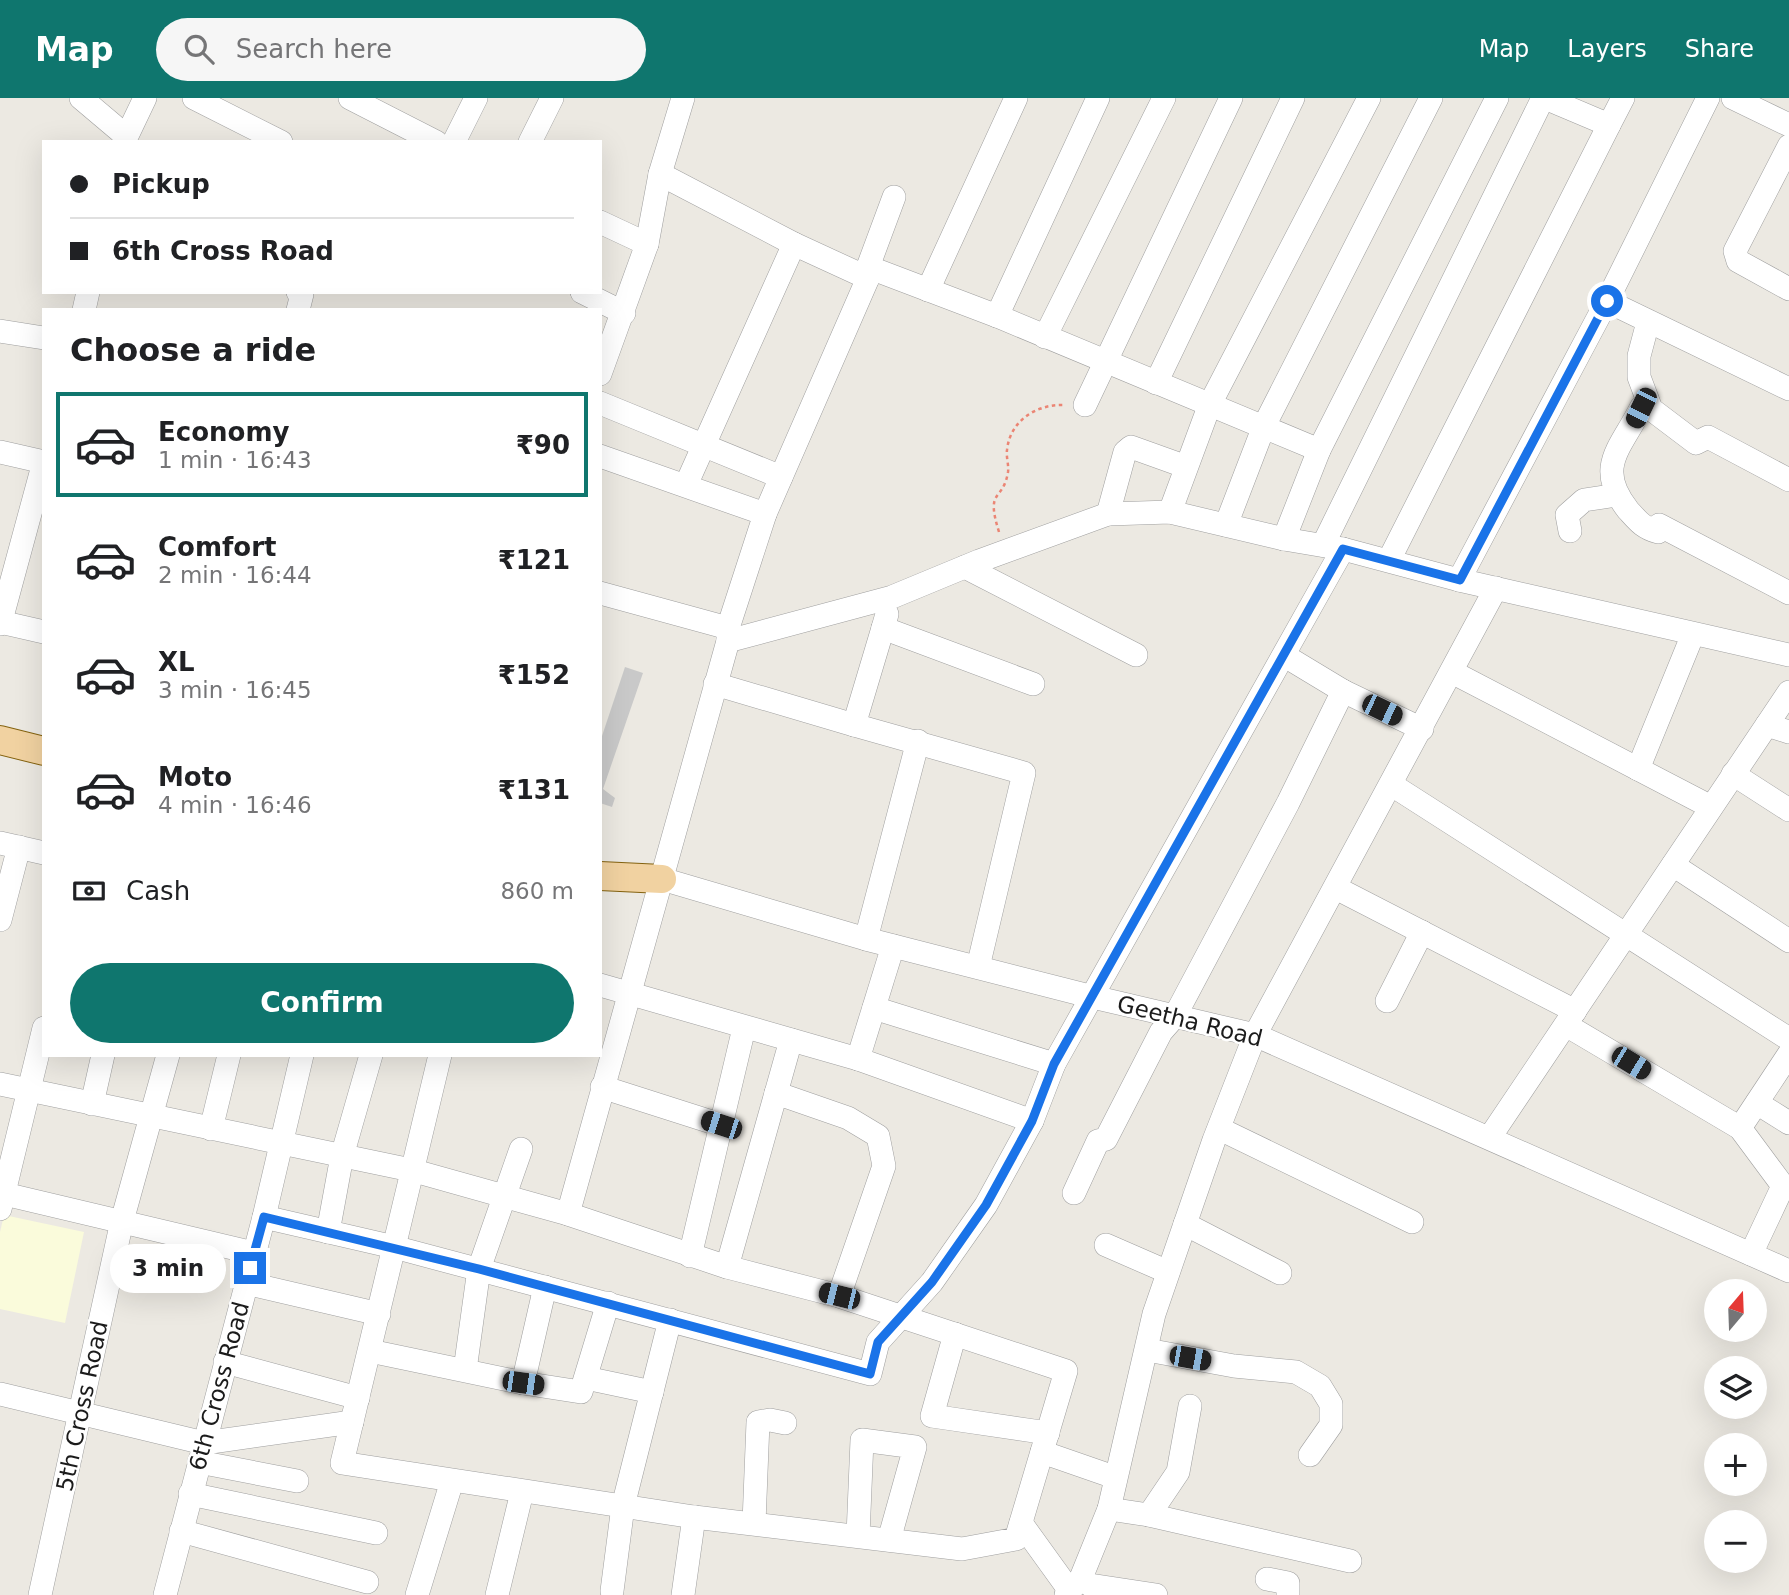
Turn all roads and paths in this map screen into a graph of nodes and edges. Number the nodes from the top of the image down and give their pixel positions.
1 (81, 98) edge
2 (145, 98) edge
3 (194, 98) edge
4 (350, 98) edge
5 (476, 98) edge
6 (552, 98) edge
7 (683, 98) edge
8 (1016, 98) edge
9 (1098, 98) edge
10 (1164, 98) edge
11 (1231, 98) edge
12 (1293, 98) edge
13 (1369, 98) edge
14 (1431, 98) edge
15 (1497, 98) edge
16 (1544, 98) edge
17 (1623, 98) edge
18 (1708, 98) edge
19 (1733, 98) edge
20 (374, 103) edge
21 (1609, 125) junction
22 (1789, 125) edge
23 (125, 139) edge
24 (277, 140) edge
25 (433, 140) edge
26 (455, 140) edge
27 (531, 140) edge
28 (1789, 146) edge
29 (660, 174) junction
30 (894, 197) dead end
31 (602, 223) edge
32 (647, 244) junction
33 (794, 244) junction
34 (868, 272) junction
35 (1789, 289) edge
36 (928, 290) junction
37 (586, 294) edge
38 (1607, 301) junction
39 (624, 313) junction
40 (997, 316) junction
41 (1648, 322) junction
42 (0, 331) edge
43 (1045, 337) junction
44 (42, 338) edge
45 (1105, 361) junction
46 (602, 369) edge
47 (1156, 383) junction
48 (1789, 389) edge
49 (602, 404) edge
50 (1210, 404) junction
51 (1085, 405) joint
52 (1651, 409) junction
53 (1264, 426) junction
54 (704, 446) junction
55 (1319, 450) junction
56 (0, 452) edge
57 (602, 457) edge
58 (42, 462) edge
59 (1184, 466) junction
60 (42, 469) edge
61 (781, 477) junction
62 (1789, 480) edge
63 (686, 485) junction
64 (1617, 495) junction
65 (1170, 512) junction
66 (765, 514) junction
67 (1108, 514) junction
68 (1226, 525) junction
69 (1570, 531) dead end
70 (1284, 539) junction
71 (996, 540) dead end
72 (1333, 547) junction
73 (1389, 560) junction
74 (965, 567) junction
75 (1460, 580) junction
76 (1496, 588) junction
77 (1789, 593) edge
78 (602, 594) edge
79 (892, 597) junction
80 (0, 623) edge
81 (883, 628) junction
82 (42, 632) edge
83 (728, 634) junction
84 (1693, 634) junction
85 (1136, 655) dead end
86 (1789, 655) edge
87 (1285, 656) junction
88 (1452, 672) junction
89 (715, 684) junction
90 (1033, 684) dead end
91 (1343, 691) junction
92 (1789, 692) edge
93 (854, 725) junction
94 (1767, 725) junction
95 (1422, 729) junction
96 (1789, 732) edge
97 (0, 740) edge
98 (918, 741) junction
99 (42, 750) edge
100 (1638, 769) junction
101 (1733, 774) junction
102 (1392, 785) junction
103 (1711, 807) junction
104 (1789, 810) edge
105 (9, 845) edge
106 (42, 853) edge
107 (1673, 865) junction
108 (602, 876) edge
109 (662, 879) junction
110 (1336, 888) junction
111 (0, 920) edge
112 (1422, 932) junction
113 (1627, 934) junction
114 (866, 939) junction
115 (1789, 941) edge
116 (893, 946) junction
117 (978, 967) junction
118 (602, 986) edge
119 (628, 993) junction
120 (1093, 997) junction
121 (1387, 1001) dead end
122 (874, 1008) junction
123 (1175, 1016) junction
124 (1570, 1018) junction
125 (744, 1028) junction
126 (1255, 1035) junction
127 (42, 1036) edge
128 (1789, 1039) edge
129 (790, 1041) junction
130 (1789, 1054) edge
131 (103, 1057) edge
132 (168, 1057) edge
133 (229, 1057) edge
134 (302, 1057) edge
135 (370, 1057) edge
136 (439, 1057) edge
137 (858, 1059) junction
138 (1054, 1064) junction
139 (0, 1084) edge
140 (602, 1087) junction
141 (29, 1090) junction
142 (776, 1093) junction
143 (1757, 1103) junction
144 (92, 1104) junction
145 (153, 1117) junction
146 (1032, 1121) junction
147 (1789, 1124) edge
148 (721, 1125) junction
149 (1740, 1128) junction
150 (211, 1129) junction
151 (1220, 1129) junction
152 (1490, 1137) junction
153 (281, 1143) junction
154 (521, 1149) dead end
155 (342, 1156) junction
156 (411, 1170) junction
157 (1787, 1184) edge
158 (1074, 1194) dead end
159 (506, 1197) junction
160 (1, 1199) edge
161 (568, 1214) junction
162 (264, 1217) junction
163 (122, 1221) junction
164 (1412, 1222) dead end
165 (1185, 1224) junction
166 (328, 1232) junction
167 (1106, 1245) dead end
168 (394, 1247) junction
169 (254, 1253) junction
170 (1751, 1254) junction
171 (690, 1256) junction
172 (727, 1267) junction
173 (479, 1269) junction
174 (1789, 1271) edge
175 (1168, 1272) junction
176 (1280, 1273) dead end
177 (246, 1283) junction
178 (545, 1287) junction
179 (839, 1296) junction
180 (608, 1303) junction
181 (379, 1314) junction
182 (903, 1318) junction
183 (670, 1320) junction
184 (954, 1334) junction
185 (1147, 1350) junction
186 (370, 1351) junction
187 (225, 1362) junction
188 (465, 1370) junction
189 (586, 1378) junction
190 (523, 1383) junction
191 (652, 1392) junction
192 (0, 1394) edge
193 (358, 1398) junction
194 (1190, 1406) dead end
195 (80, 1413) junction
196 (352, 1422) junction
197 (785, 1423) dead end
198 (1045, 1443) junction
199 (201, 1453) junction
200 (1310, 1455) dead end
201 (1114, 1477) junction
202 (297, 1481) dead end
203 (452, 1481) junction
204 (522, 1492) junction
205 (190, 1494) junction
206 (623, 1506) junction
207 (1109, 1509) junction
208 (1149, 1515) junction
209 (694, 1517) junction
210 (754, 1523) junction
211 (1021, 1523) junction
212 (181, 1531) junction
213 (376, 1533) dead end
214 (858, 1536) junction
215 (890, 1540) junction
216 (1350, 1560) dead end
217 (1268, 1579) dead end
218 (367, 1581) dead end
219 (1072, 1588) edge
220 (612, 1591) dead end
221 (1119, 1592) edge
222 (40, 1595) edge
223 (165, 1595) edge
224 (417, 1595) edge
225 (497, 1595) edge
226 (683, 1595) edge
227 (1156, 1595) edge
228 (1288, 1595) edge

1 - 23 street
2 - 23 street
3 - 24 street
4 - 20 street
5 - 26 street
6 - 27 street
7 - 29 street
8 - 36 street
9 - 40 street
10 - 43 street
11 - 45 street
12 - 47 street
13 - 50 street
14 - 53 street
15 - 55 street
16 - 21 street
16 - 72 street
17 - 21 street
18 - 38 street
19 - 22 street
20 - 25 street
21 - 73 street
28 - 35 street
29 - 32 street
29 - 33 street
30 - 34 street
31 - 32 street
32 - 39 street
33 - 34 street
33 - 54 street
34 - 36 street
34 - 61 street
36 - 40 street
37 - 39 street
38 - 41 street
38 - 75 street
39 - 46 street
40 - 43 street
41 - 48 street
41 - 52 street
42 - 44 street
43 - 45 street
45 - 47 street
45 - 51 street
47 - 50 street
49 - 54 street
50 - 53 street
50 - 59 street
51 - 71 path
52 - 62 street
52 - 64 street
53 - 55 street
53 - 68 street
54 - 61 street
54 - 63 street
55 - 70 street
56 - 58 street
57 - 63 street
59 - 65 street
59 - 67 street
60 - 80 street
61 - 66 street
63 - 66 street
64 - 69 street
64 - 77 street
65 - 67 street
65 - 68 street
66 - 83 street
67 - 74 street
68 - 70 street
70 - 72 street
72 - 73 street
72 - 87 street
73 - 75 street
74 - 79 street
74 - 85 street
75 - 76 street
76 - 84 street
76 - 88 street
78 - 83 street
79 - 81 street
79 - 83 street
80 - 82 street
81 - 90 street
81 - 93 street
83 - 89 street
84 - 86 street
84 - 100 street
87 - 91 street
87 - 120 street
88 - 95 street
88 - 100 street
89 - 93 street
89 - 109 street
91 - 95 street
91 - 123 street
92 - 94 street
93 - 98 street
94 - 96 street
94 - 101 street
95 - 102 street
97 - 99 main road
98 - 114 street
98 - 117 street
100 - 103 street
101 - 103 street
101 - 104 street
102 - 110 street
102 - 113 street
103 - 107 street
105 - 106 street
105 - 111 street
107 - 113 street
107 - 115 street
108 - 109 main road, Geetha Road
109 - 114 street, Geetha Road
109 - 119 street
110 - 112 street
110 - 126 street
112 - 121 street
112 - 124 street
113 - 124 street
113 - 128 street
114 - 116 street, Geetha Road
116 - 117 street, Geetha Road
116 - 122 street
117 - 120 street, Geetha Road
118 - 119 street
119 - 125 street
119 - 140 street
120 - 123 street, Geetha Road
120 - 138 street
122 - 137 street
122 - 138 street
123 - 126 street, Geetha Road
123 - 158 street
124 - 149 street
124 - 152 street
125 - 129 street
125 - 148 street
126 - 151 street
126 - 152 street, Geetha Road
127 - 141 street
129 - 137 street
129 - 142 street
130 - 143 street
131 - 144 street
132 - 145 street, 5th Cross Road
133 - 150 street
134 - 153 street, 6th Cross Road
135 - 155 street
136 - 156 street
137 - 146 street
138 - 146 street
139 - 141 street
140 - 148 street
140 - 161 street
141 - 144 street
141 - 160 street
142 - 172 street
142 - 179 street
143 - 147 street
143 - 149 street
144 - 145 street
145 - 150 street
145 - 163 street, 5th Cross Road
146 - 182 street
148 - 171 street
149 - 157 street
150 - 153 street
151 - 164 street
151 - 165 street
152 - 170 street, Geetha Road
153 - 155 street
153 - 162 street, 6th Cross Road
154 - 159 street
155 - 156 street
155 - 166 street
156 - 159 street
156 - 168 street
157 - 170 street
159 - 161 street
159 - 173 street
160 - 163 street
161 - 171 street
162 - 166 street
162 - 169 street, 6th Cross Road
163 - 169 street
163 - 195 street, 5th Cross Road
165 - 175 street
165 - 176 street
166 - 168 street
167 - 175 street
168 - 173 street
168 - 181 street
169 - 177 street, 6th Cross Road
170 - 174 street, Geetha Road
171 - 172 street
172 - 179 street
173 - 178 street
173 - 188 street
175 - 185 street
177 - 181 street
177 - 187 street, 6th Cross Road
178 - 180 street
178 - 190 street
179 - 182 street
180 - 183 street
180 - 189 street
181 - 186 street
182 - 183 street
182 - 184 street
183 - 191 street
184 - 198 street
184 - 198 street
185 - 200 street
185 - 201 street
186 - 188 street
186 - 193 street
187 - 193 street
187 - 199 street, 6th Cross Road
188 - 190 street
189 - 190 street
189 - 191 street
191 - 206 street
192 - 195 street
193 - 196 street
194 - 208 street
195 - 199 street
195 - 222 street, 5th Cross Road
196 - 199 street
196 - 203 street
197 - 210 street
198 - 201 street
198 - 211 street
199 - 202 street
199 - 205 street, 6th Cross Road
201 - 207 street
203 - 204 street
203 - 224 street
204 - 206 street
204 - 225 street
205 - 212 street, 6th Cross Road
205 - 213 street
206 - 209 street
206 - 220 street
207 - 208 street
207 - 219 street
208 - 216 street
209 - 210 street
209 - 226 street
210 - 214 street
211 - 215 street
211 - 219 street
212 - 218 street
212 - 223 street, 6th Cross Road
214 - 215 street
214 - 215 street
217 - 228 street
219 - 221 street
221 - 227 street

